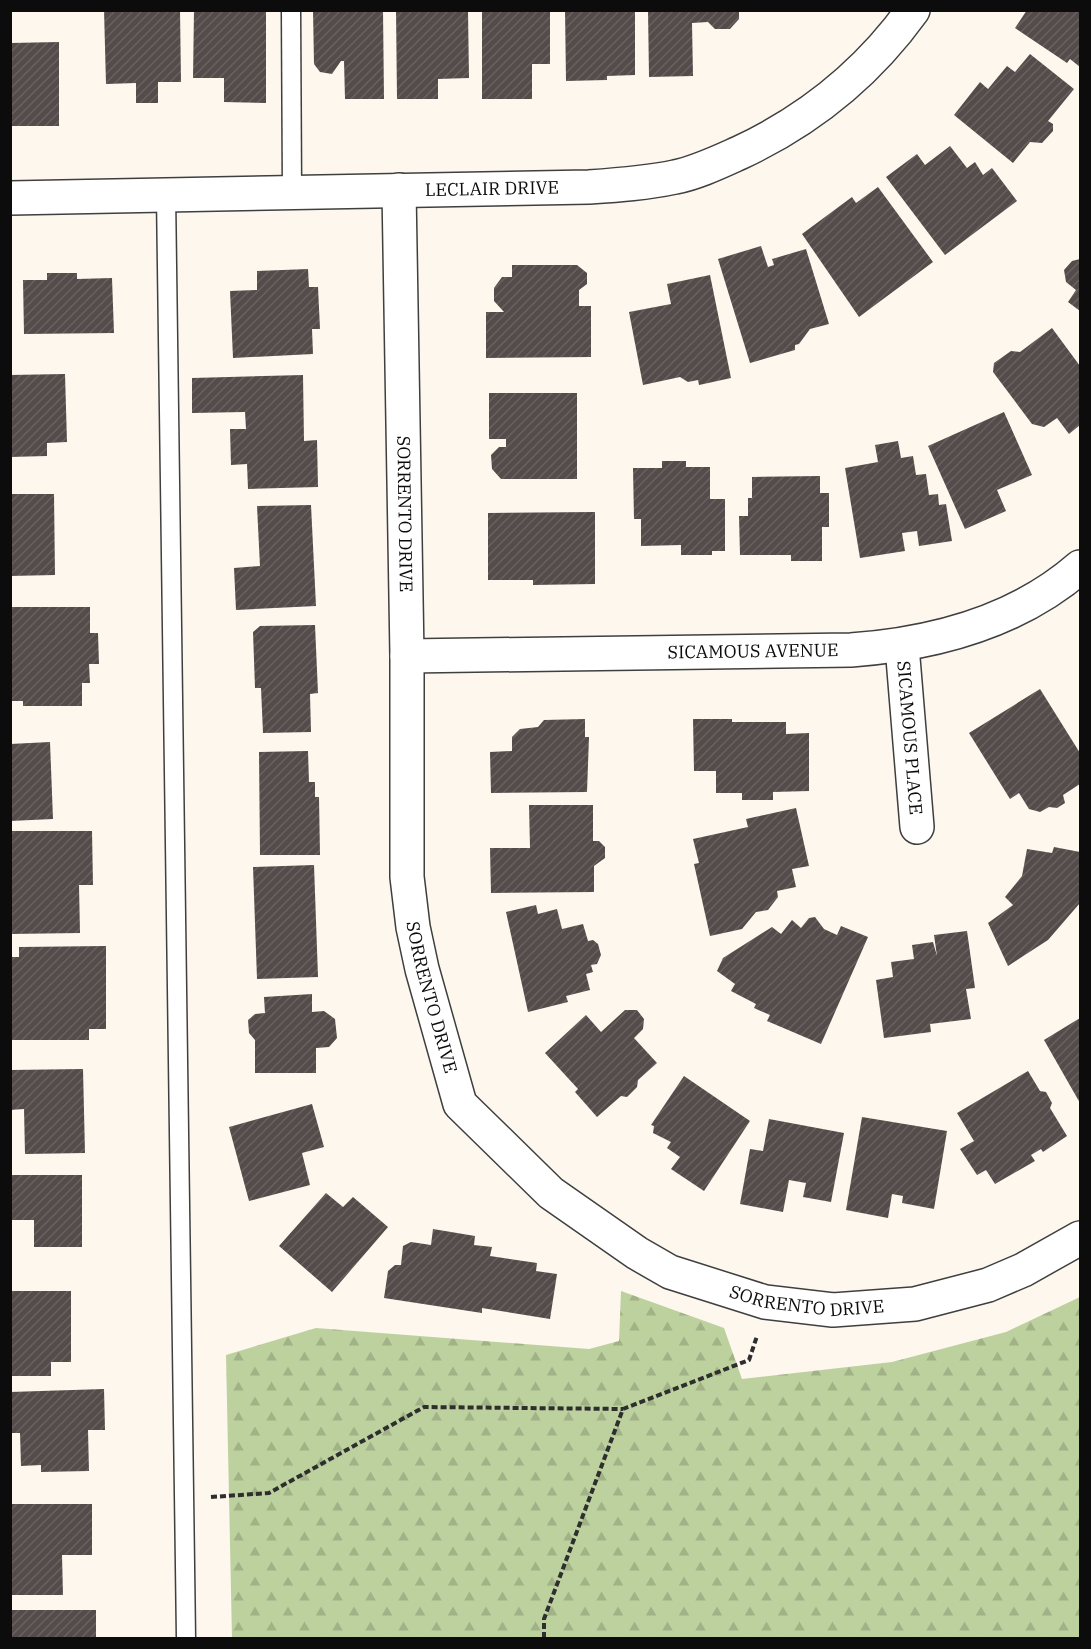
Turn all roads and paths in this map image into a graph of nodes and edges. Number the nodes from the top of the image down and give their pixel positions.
1 (291, 10) edge
2 (913, 10) edge
3 (399, 190) junction
4 (291, 191) junction
5 (166, 194) junction
6 (10, 198) edge
7 (1080, 567) edge
8 (902, 646) junction
9 (407, 656) junction
10 (917, 827) dead end
11 (1080, 1238) edge
12 (765, 1302) junction
13 (623, 1409) junction
14 (183, 1499) junction
15 (186, 1638) edge
16 (544, 1638) edge

1 - 4 lane
2 - 3 street, LECLAIR DRIVE
3 - 4 street, LECLAIR DRIVE
3 - 9 street, SORRENTO DRIVE
4 - 5 street, LECLAIR DRIVE
5 - 6 street, LECLAIR DRIVE
5 - 14 lane
7 - 8 street, SICAMOUS AVENUE
8 - 9 street, SICAMOUS AVENUE
8 - 10 street, SICAMOUS PLACE
9 - 12 street, SORRENTO DRIVE
11 - 12 street, SORRENTO DRIVE
12 - 13 path
13 - 14 path
13 - 16 path
14 - 15 lane

